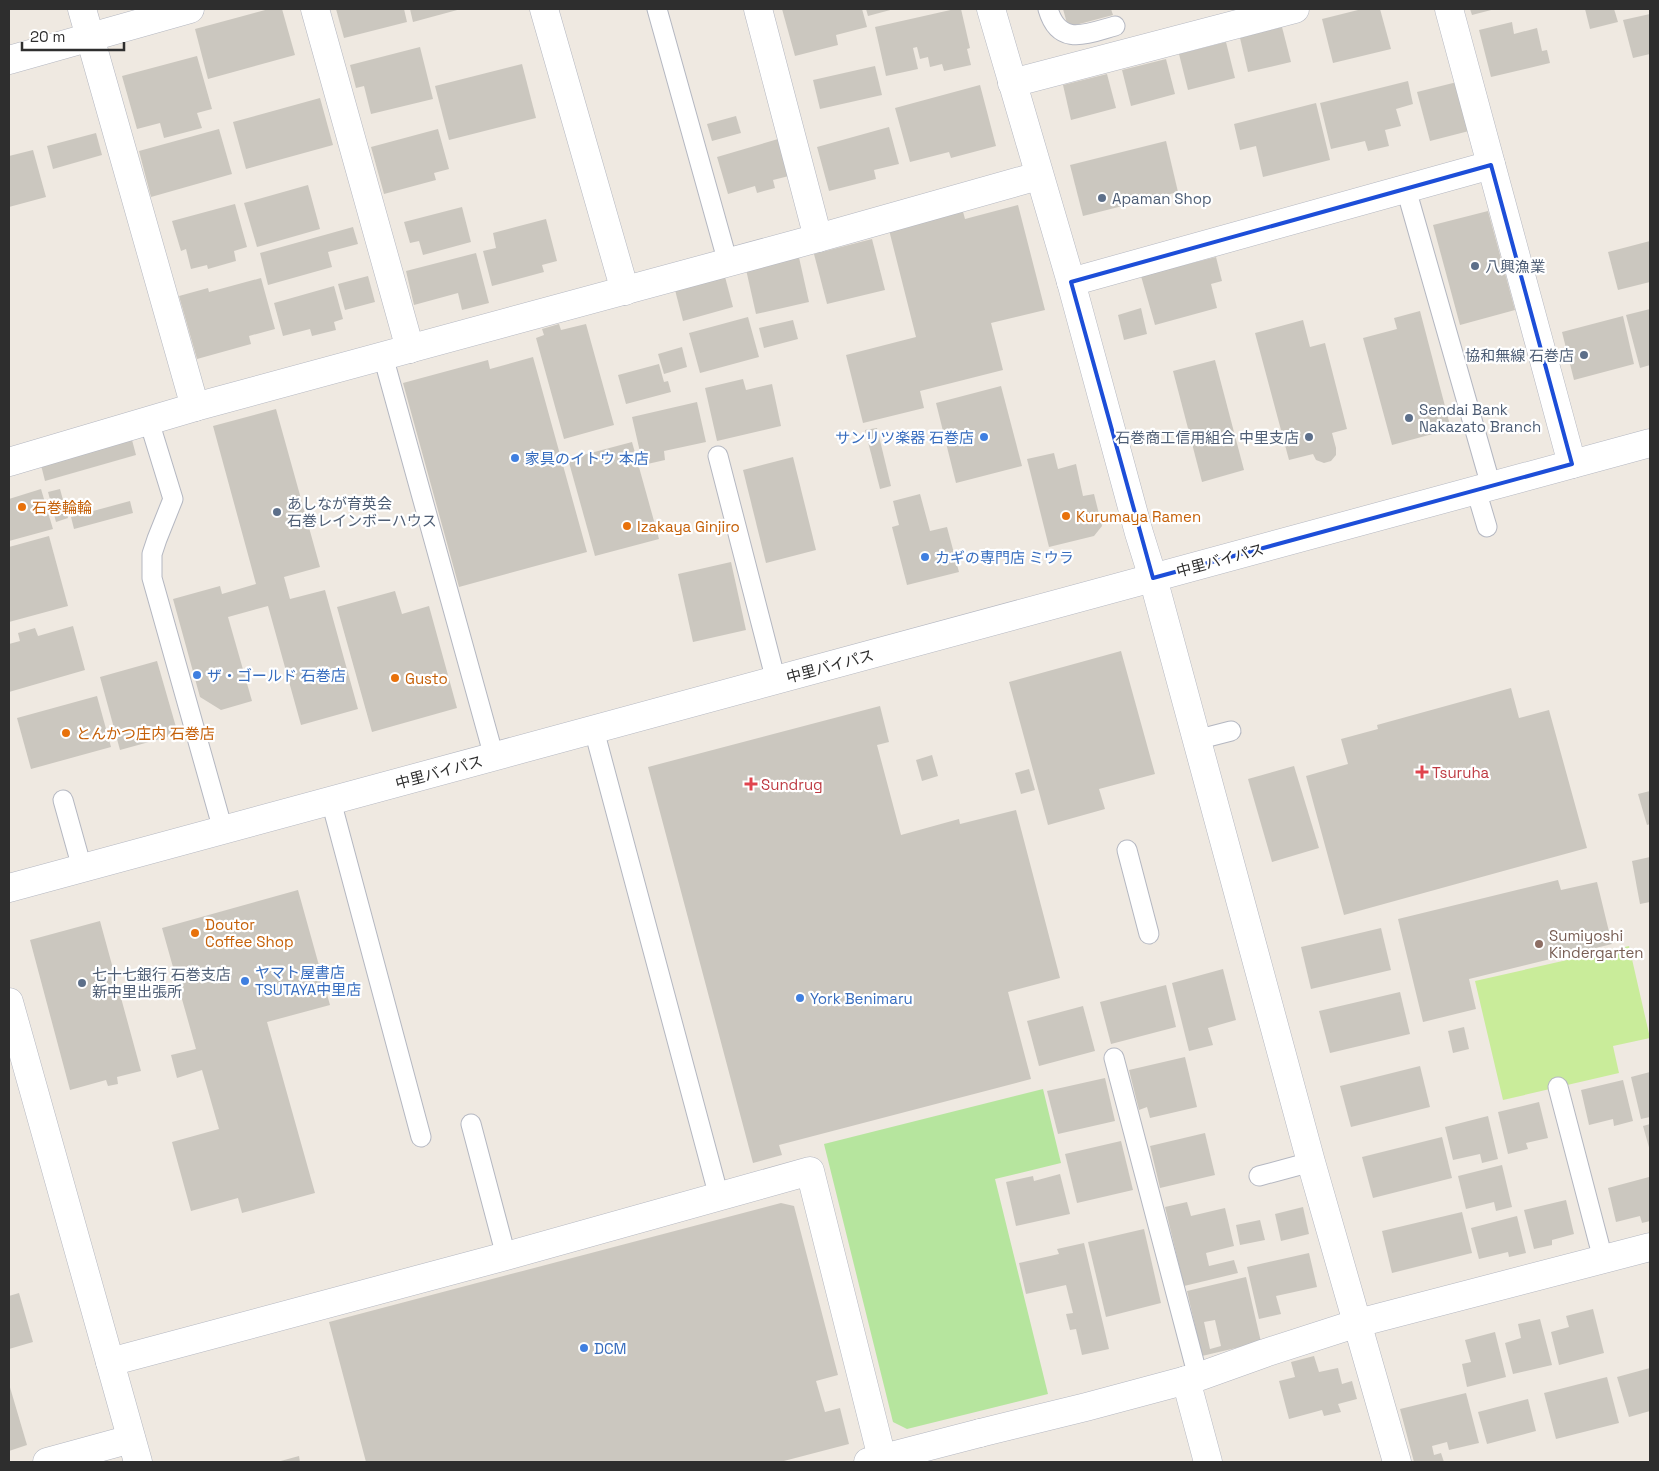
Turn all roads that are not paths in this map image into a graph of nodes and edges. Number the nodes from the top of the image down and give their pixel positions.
1 (82, 9) edge
2 (190, 9) edge
3 (315, 9) edge
4 (544, 9) edge
5 (658, 9) edge
6 (758, 9) edge
7 (991, 9) edge
8 (1048, 9) edge
9 (1295, 9) edge
10 (1449, 9) edge
11 (1259, 13) edge
12 (1115, 26) dead end
13 (90, 37) junction
14 (9, 60) edge
15 (1012, 83) junction
16 (1491, 165) junction
17 (1038, 176) junction
18 (1406, 189) junction
19 (818, 238) junction
20 (728, 263) junction
21 (1071, 282) junction
22 (625, 291) junction
23 (410, 349) junction
24 (383, 356) junction
25 (196, 407) junction
26 (149, 421) junction
27 (1650, 443) edge
28 (718, 456) dead end
29 (9, 462) edge
30 (1572, 464) junction
31 (1484, 488) junction
32 (1487, 527) dead end
33 (1153, 578) junction
34 (776, 680) junction
35 (594, 730) junction
36 (1231, 731) dead end
37 (1196, 740) junction
38 (494, 757) junction
39 (63, 800) dead end
40 (331, 801) junction
41 (224, 830) junction
42 (1128, 850) dead end
43 (82, 868) junction
44 (9, 888) edge
45 (1149, 934) dead end
46 (9, 1002) edge
47 (1114, 1058) dead end
48 (1558, 1087) dead end
49 (471, 1124) dead end
50 (421, 1137) dead end
51 (1311, 1162) junction
52 (1259, 1176) dead end
53 (719, 1197) junction
54 (1650, 1247) edge
55 (506, 1256) junction
56 (1603, 1259) junction
57 (1358, 1323) junction
58 (110, 1362) junction
59 (1192, 1379) junction
60 (134, 1450) edge
61 (875, 1460) edge
62 (47, 1462) edge
63 (1208, 1462) edge
64 (1397, 1462) edge

1 - 13 street
2 - 13 street
3 - 23 street
4 - 22 street
5 - 20 lane
6 - 19 street
7 - 15 street
8 - 12 lane
9 - 11 street
10 - 16 street
11 - 15 street
13 - 14 street
13 - 25 street
15 - 17 street
16 - 18 street
16 - 30 street
17 - 19 street
17 - 21 street
18 - 21 street
18 - 31 lane
19 - 20 street
20 - 22 street
21 - 33 street
22 - 23 street
23 - 24 street
24 - 25 street
24 - 38 lane
25 - 26 street
26 - 29 street
26 - 41 lane
27 - 30 street, 中里バイパス
28 - 34 lane
30 - 31 street, 中里バイパス
31 - 32 lane
31 - 33 street, 中里バイパス
33 - 34 street, 中里バイパス
33 - 37 street
34 - 35 street, 中里バイパス
35 - 38 street, 中里バイパス
35 - 53 lane
36 - 37 lane
37 - 51 street
38 - 40 street, 中里バイパス
39 - 43 lane
40 - 41 street, 中里バイパス
40 - 50 lane
41 - 43 street, 中里バイパス
42 - 45 lane
43 - 44 street, 中里バイパス
46 - 58 street
47 - 59 lane
48 - 56 lane
49 - 55 lane
51 - 52 lane
51 - 57 street
53 - 55 street
53 - 61 street
54 - 56 street
55 - 58 street
56 - 57 street
57 - 59 street
57 - 64 street
58 - 60 street
59 - 61 street
59 - 63 street
60 - 62 street

